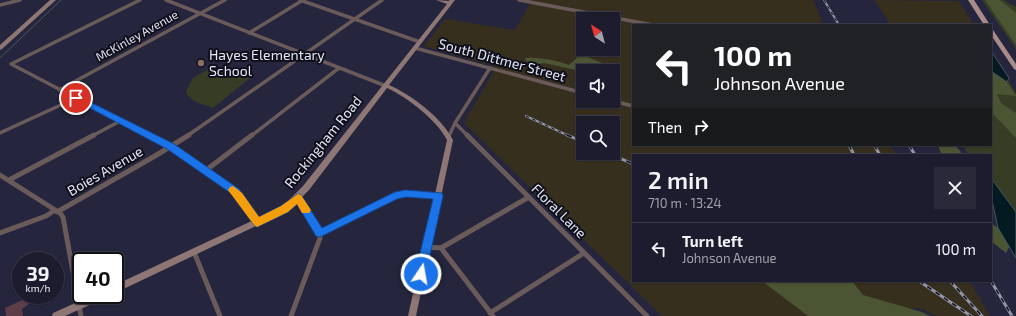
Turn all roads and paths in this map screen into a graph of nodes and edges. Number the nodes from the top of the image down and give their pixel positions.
1 (20, 0) edge
2 (53, 0) edge
3 (140, 0) edge
4 (166, 0) edge
5 (225, 0) edge
6 (302, 0) edge
7 (382, 0) edge
8 (439, 0) edge
9 (519, 0) edge
10 (970, 0) edge
11 (451, 2) edge
12 (0, 5) edge
13 (200, 14) junction
14 (356, 18) junction
15 (648, 24) edge
16 (986, 24) edge
17 (992, 32) edge
18 (249, 33) junction
19 (420, 42) junction
20 (0, 48) edge
21 (415, 48) junction
22 (305, 54) junction
23 (339, 68) junction
24 (490, 68) junction
25 (1016, 68) edge
26 (386, 86) junction
27 (59, 90) junction
28 (576, 91) edge
29 (76, 98) junction
30 (620, 103) edge
31 (632, 106) edge
32 (122, 120) junction
33 (455, 123) junction
34 (0, 134) edge
35 (449, 136) junction
36 (171, 146) junction
37 (205, 171) junction
38 (0, 175) edge
39 (9, 180) junction
40 (439, 196) junction
41 (298, 197) junction
42 (529, 197) junction
43 (56, 211) junction
44 (257, 223) junction
45 (0, 233) edge
46 (320, 233) junction
47 (427, 247) junction
48 (441, 248) junction
49 (194, 252) junction
50 (584, 253) junction
51 (124, 285) edge
52 (82, 304) edge
53 (78, 306) junction
54 (492, 314) edge
55 (56, 316) edge
56 (81, 316) edge
57 (220, 316) edge
58 (291, 316) edge
59 (412, 316) edge
60 (647, 316) edge

1 - 12 street
2 - 20 street
3 - 27 street
4 - 13 street
5 - 13 street, McKinley Avenue
6 - 14 street, South Dittmer Street
6 - 18 street
7 - 14 street, Boies Avenue
8 - 11 street
9 - 15 street
10 - 16 main road
11 - 19 street, Rockingham Road
13 - 18 street
13 - 27 street, McKinley Avenue
14 - 19 street, South Dittmer Street
14 - 22 street, Boies Avenue
17 - 25 main road
18 - 22 street
19 - 21 street, Rockingham Road
21 - 24 street, South Dittmer Street
21 - 26 street, Rockingham Road
22 - 23 street
22 - 36 street, Boies Avenue
23 - 26 street
23 - 37 street
24 - 28 street, South Dittmer Street
24 - 33 street
26 - 35 street
26 - 41 street, Rockingham Road
27 - 29 street
29 - 32 street
29 - 34 street
30 - 31 street
32 - 36 street
32 - 39 street
33 - 35 street
33 - 42 street, Floral Lane
35 - 40 street
36 - 37 street
36 - 43 street, Boies Avenue
37 - 44 street
38 - 39 street
39 - 43 street
40 - 46 street
40 - 47 street
41 - 44 street, Rockingham Road
41 - 46 street
42 - 48 street
42 - 50 street, Floral Lane
43 - 45 street, Boies Avenue
43 - 53 street
44 - 49 street, Rockingham Road
46 - 58 street
47 - 48 street
47 - 59 street
48 - 54 street
49 - 51 street, Rockingham Road
49 - 57 street
50 - 54 street
50 - 60 street, Floral Lane
52 - 53 street
53 - 55 street
53 - 56 street

